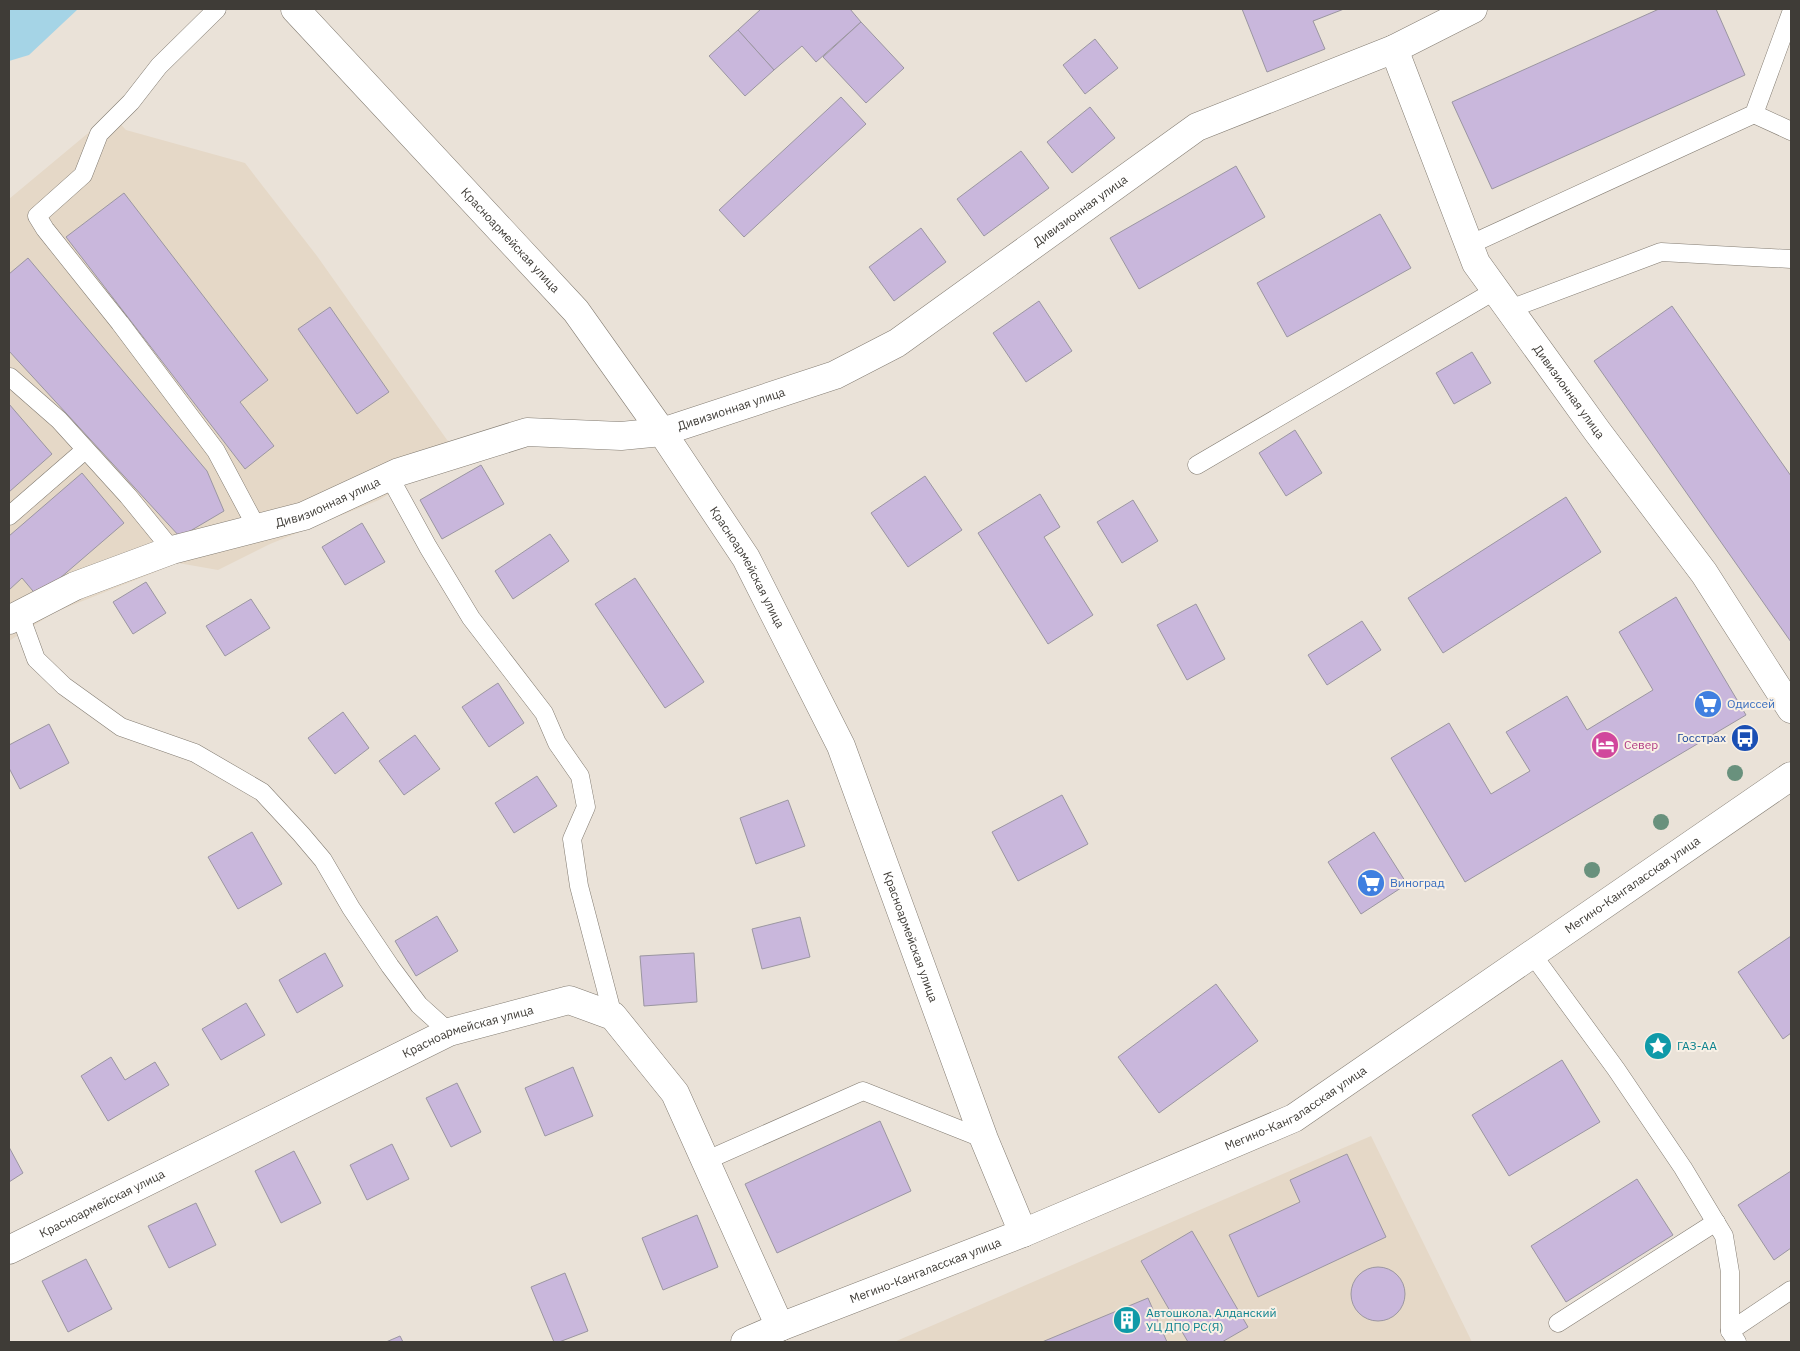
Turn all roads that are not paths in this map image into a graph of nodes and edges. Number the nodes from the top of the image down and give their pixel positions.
1 (217, 9) edge
2 (295, 9) edge
3 (1473, 9) edge
4 (1791, 13) edge
5 (1394, 49) junction
6 (1754, 114) junction
7 (1791, 132) edge
8 (1469, 245) junction
9 (1791, 259) edge
10 (1502, 300) junction
11 (9, 378) edge
12 (662, 432) junction
13 (85, 450) junction
14 (1197, 465) dead end
15 (390, 476) junction
16 (9, 516) edge
17 (258, 528) junction
18 (172, 550) junction
19 (14, 617) edge
20 (1791, 709) edge
21 (1791, 776) edge
22 (1532, 954) junction
23 (613, 1016) junction
24 (449, 1032) junction
25 (984, 1139) junction
26 (705, 1161) junction
27 (1716, 1222) junction
28 (1023, 1233) junction
29 (9, 1250) edge
30 (1791, 1290) edge
31 (1558, 1323) dead end
32 (780, 1327) junction
33 (1734, 1337) edge
34 (745, 1342) edge

1 - 17 lane
2 - 12 street, Красноармейская улица
3 - 5 street, Дивизионная улица
4 - 6 lane
5 - 8 street, Дивизионная улица
5 - 12 street, Дивизионная улица
6 - 7 lane
6 - 8 lane
8 - 10 street, Дивизионная улица
9 - 10 lane
10 - 14 lane
10 - 20 street, Дивизионная улица
11 - 13 lane
12 - 15 street, Дивизионная улица
12 - 25 street, Красноармейская улица
13 - 16 lane
13 - 18 lane
15 - 17 street, Дивизионная улица
15 - 23 lane
17 - 18 street, Дивизионная улица
18 - 19 street, Дивизионная улица
19 - 24 lane
21 - 22 street, Мегино-Кангаласская улица
22 - 27 lane
22 - 28 street, Мегино-Кангаласская улица
23 - 24 street, Красноармейская улица
23 - 26 street
24 - 29 street, Красноармейская улица
25 - 26 lane
25 - 28 street, Красноармейская улица
26 - 32 street
27 - 31 lane
27 - 33 lane
28 - 32 street, Мегино-Кангаласская улица
30 - 33 lane
32 - 34 street, Мегино-Кангаласская улица

